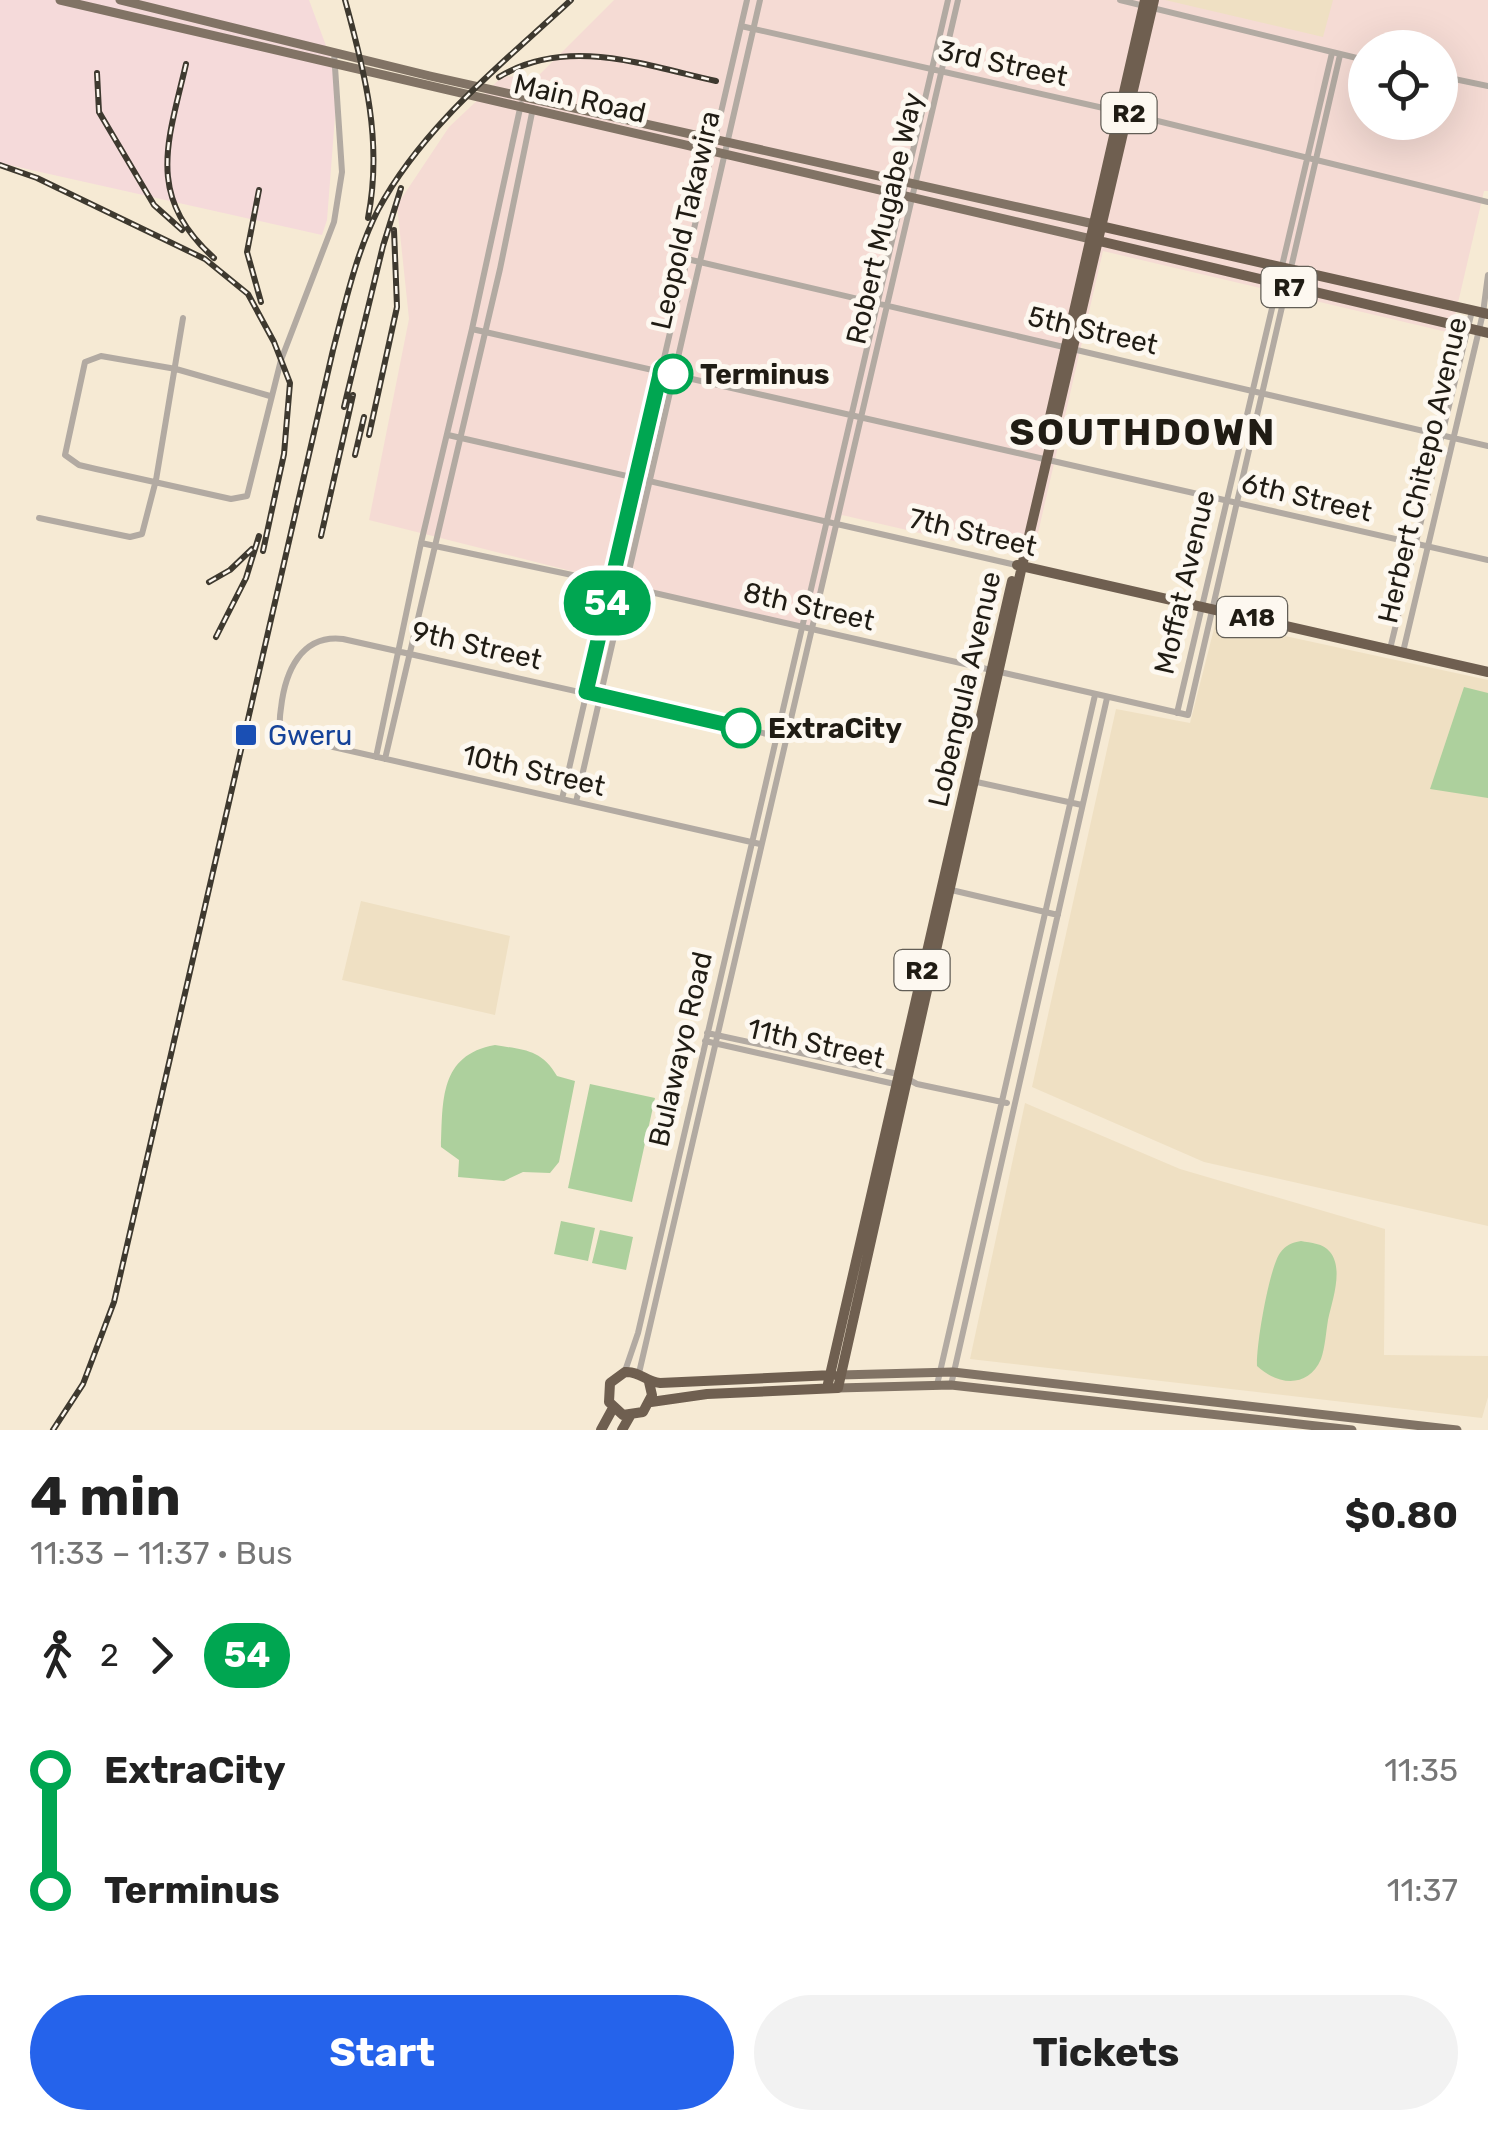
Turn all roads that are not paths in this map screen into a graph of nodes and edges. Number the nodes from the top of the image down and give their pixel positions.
1 (60, 0) edge
2 (120, 0) edge
3 (747, 0) edge
4 (760, 0) edge
5 (948, 0) edge
6 (958, 0) edge
7 (1120, 0) edge
8 (1149, 3) edge
9 (742, 26) junction
10 (236, 28) junction
11 (752, 30) junction
12 (233, 41) junction
13 (334, 52) junction
14 (1336, 54) junction
15 (1348, 56) edge
16 (336, 66) junction
17 (932, 70) junction
18 (942, 73) junction
19 (1458, 80) edge
20 (1488, 86) edge
21 (530, 96) junction
22 (520, 107) junction
23 (532, 110) junction
24 (1125, 113) junction
25 (617, 116) junction
26 (612, 128) junction
27 (714, 138) junction
28 (727, 141) junction
29 (710, 152) junction
30 (724, 156) junction
31 (1308, 159) junction
32 (1317, 161) junction
33 (911, 182) junction
34 (908, 197) junction
35 (1488, 202) edge
36 (497, 216) junction
37 (510, 218) junction
38 (1099, 225) junction
39 (1095, 240) junction
40 (1170, 242) junction
41 (1222, 253) junction
42 (1166, 257) junction
43 (687, 258) junction
44 (699, 262) junction
45 (1286, 268) junction
46 (1218, 270) junction
47 (1488, 276) edge
48 (1349, 282) junction
49 (1282, 286) junction
50 (1411, 296) junction
51 (1344, 300) junction
52 (881, 305) junction
53 (1481, 313) edge
54 (1406, 314) junction
55 (183, 318) dead end
56 (472, 329) junction
57 (1477, 330) edge
58 (485, 332) junction
59 (1069, 348) junction
60 (176, 370) junction
61 (661, 370) junction
62 (673, 374) junction
63 (1252, 390) junction
64 (1264, 393) junction
65 (270, 396) junction
66 (856, 416) junction
67 (448, 435) junction
68 (1440, 436) junction
69 (461, 438) junction
70 (1453, 438) junction
71 (1488, 446) edge
72 (1044, 459) junction
73 (635, 476) junction
74 (156, 480) junction
75 (650, 480) junction
76 (1226, 502) junction
77 (1238, 505) junction
78 (39, 518) dead end
79 (827, 521) junction
80 (837, 523) junction
81 (420, 544) junction
82 (1415, 544) junction
83 (436, 547) junction
84 (1427, 547) junction
85 (1488, 560) edge
86 (1019, 566) junction
87 (612, 584) junction
88 (624, 586) junction
89 (1208, 607) junction
90 (806, 629) junction
91 (398, 650) junction
92 (1390, 650) junction
93 (410, 653) junction
94 (1402, 653) junction
95 (996, 671) junction
96 (1488, 672) edge
97 (586, 692) junction
98 (1096, 695) junction
99 (601, 696) junction
100 (1107, 698) junction
101 (1176, 713) junction
102 (1188, 716) joint
103 (776, 735) junction
104 (785, 738) junction
105 (298, 739) joint
106 (380, 758) junction
107 (970, 781) junction
108 (562, 798) junction
109 (576, 802) junction
110 (1072, 803) junction
111 (1082, 805) junction
112 (751, 842) junction
113 (760, 844) junction
114 (1060, 857) junction
115 (1070, 859) junction
116 (946, 888) junction
117 (1048, 912) junction
118 (1058, 915) junction
119 (1024, 1012) junction
120 (1035, 1015) junction
121 (706, 1037) junction
122 (717, 1040) junction
123 (905, 1081) junction
124 (1004, 1103) junction
125 (1015, 1105) junction
126 (957, 1299) junction
127 (970, 1302) junction
128 (638, 1333) junction
129 (649, 1335) junction
130 (625, 1372) junction
131 (940, 1372) junction
132 (954, 1372) junction
133 (640, 1374) junction
134 (834, 1375) junction
135 (649, 1382) junction
136 (937, 1384) junction
137 (950, 1385) junction
138 (832, 1388) junction
139 (651, 1402) junction
140 (612, 1408) junction
141 (630, 1416) junction
142 (601, 1430) edge
143 (622, 1430) edge
144 (1352, 1430) edge
145 (1456, 1430) edge

1 - 12 main road, Main Road
2 - 10 main road, Main Road
3 - 9 street, Leopold Takawira
4 - 11 street, Leopold Takawira
5 - 17 street, Robert Mugabe Way
6 - 18 street, Robert Mugabe Way
7 - 8 street
8 - 14 street
8 - 24 highway, Lobengula Avenue / R2
9 - 11 street, 3rd Street
9 - 27 street, Leopold Takawira
10 - 12 main road
10 - 13 main road, Main Road
11 - 17 street, 3rd Street
11 - 28 street, Leopold Takawira
12 - 16 main road, Main Road
13 - 16 street
13 - 21 main road, Main Road
14 - 15 street
14 - 31 street, Moffat Avenue
14 - 32 street, Moffat Avenue
16 - 22 main road, Main Road
16 - 65 street
17 - 18 street, 3rd Street
17 - 33 street, Robert Mugabe Way
18 - 24 street, 3rd Street
18 - 33 street, Robert Mugabe Way
19 - 20 street
21 - 22 street
21 - 23 street
21 - 25 main road, Main Road
22 - 23 main road, Main Road
22 - 36 street
23 - 26 main road, Main Road
23 - 37 street
24 - 31 street, 3rd Street
24 - 38 highway, Lobengula Avenue / R2
25 - 26 main road
25 - 27 main road, Main Road
26 - 29 main road, Main Road
27 - 28 main road, Main Road
27 - 29 street, Leopold Takawira
28 - 30 street, Leopold Takawira
28 - 33 main road, Main Road
29 - 30 main road, Main Road
29 - 43 street, Leopold Takawira
30 - 34 main road, Main Road
30 - 44 street, Leopold Takawira
31 - 32 street, 3rd Street
31 - 45 street, Moffat Avenue
32 - 35 street, 3rd Street
32 - 45 street, Moffat Avenue
33 - 34 street, Robert Mugabe Way
33 - 38 main road, Main Road
34 - 39 main road, Main Road
34 - 52 street, Robert Mugabe Way
36 - 37 street
36 - 56 street
37 - 58 street
38 - 39 highway, Lobengula Avenue / R2
38 - 40 highway, R7
39 - 42 highway, R7
39 - 59 highway, Lobengula Avenue / R2
40 - 41 highway, R7
40 - 42 highway
41 - 45 highway, R7
41 - 46 highway
42 - 46 highway, R7
43 - 44 street, 5th Street
43 - 61 street, Leopold Takawira
44 - 52 street, 5th Street
44 - 62 street, Leopold Takawira
45 - 48 highway, R7
45 - 49 street, Moffat Avenue
46 - 49 highway, R7
47 - 53 street, Herbert Chitepo Avenue
48 - 50 highway, R7
48 - 51 highway
49 - 51 highway, R7
49 - 63 street, Moffat Avenue
49 - 64 street, Moffat Avenue
50 - 53 highway, R7
50 - 54 highway
51 - 54 highway, R7
52 - 59 street, 5th Street
52 - 66 street, Robert Mugabe Way
53 - 57 street, Herbert Chitepo Avenue
54 - 57 highway, R7
55 - 60 street
56 - 58 street, 6th Street
56 - 67 street
57 - 68 street, Herbert Chitepo Avenue
57 - 70 street, Herbert Chitepo Avenue
58 - 61 street, 6th Street
58 - 69 street
59 - 63 street, 5th Street
59 - 72 highway, Lobengula Avenue / R2
60 - 65 street
60 - 74 street
60 - 74 street
61 - 62 street, 6th Street
61 - 73 street, Leopold Takawira
62 - 66 street, 6th Street
62 - 75 street, Leopold Takawira
63 - 64 street, 5th Street
63 - 76 street, Moffat Avenue
64 - 68 street, 5th Street
64 - 77 street, Moffat Avenue
65 - 74 street
66 - 72 street, 6th Street
66 - 79 street, Robert Mugabe Way
66 - 80 street, Robert Mugabe Way
67 - 69 street, 7th Street
67 - 81 street
68 - 70 street, 5th Street
68 - 82 street, Herbert Chitepo Avenue
69 - 73 street, 7th Street
69 - 83 street
70 - 71 street, 5th Street
70 - 84 street, Herbert Chitepo Avenue
72 - 76 street, 6th Street
72 - 86 highway, Lobengula Avenue / R2
73 - 75 street, 7th Street
73 - 87 street, Leopold Takawira
74 - 78 street
75 - 79 street, 7th Street
75 - 88 street, Leopold Takawira
76 - 77 street, 6th Street
76 - 89 street, Moffat Avenue
77 - 82 street, 6th Street
77 - 89 street, Moffat Avenue
79 - 80 street, 7th Street
79 - 90 street, Robert Mugabe Way
80 - 86 street, 7th Street
80 - 90 street, Robert Mugabe Way
81 - 83 street, 8th Street
81 - 91 street
82 - 84 street, 6th Street
82 - 92 street, Herbert Chitepo Avenue
83 - 87 street, 8th Street
83 - 93 street
84 - 85 street, 6th Street
84 - 94 street, Herbert Chitepo Avenue
86 - 89 highway, 7th Street / A18
86 - 95 highway, Lobengula Avenue / R2
87 - 88 street, 8th Street
87 - 97 street, Leopold Takawira
88 - 90 street, 8th Street
88 - 99 street, Leopold Takawira
89 - 92 highway, 7th Street / A18
89 - 101 street, Moffat Avenue
89 - 102 street, Moffat Avenue
90 - 95 street, 8th Street
90 - 103 street, Robert Mugabe Way
90 - 104 street, Robert Mugabe Way
91 - 93 street, 9th Street
91 - 105 street, 9th Street
91 - 106 street
92 - 94 highway, 7th Street / A18
93 - 97 street, 9th Street
93 - 106 street
94 - 96 highway, 7th Street / A18
95 - 98 street, 8th Street
95 - 107 highway, Lobengula Avenue / R2
97 - 99 street, 9th Street
97 - 108 street, Leopold Takawira
98 - 100 street, 8th Street
98 - 110 street
99 - 103 street, 9th Street
99 - 109 street, Leopold Takawira
100 - 101 street, 8th Street
100 - 111 street
101 - 102 street, 8th Street
103 - 104 street, 9th Street
103 - 112 street, Bulawayo Road
104 - 113 street, Bulawayo Road
105 - 106 street, 10th Street
106 - 108 street, 10th Street
107 - 110 street
107 - 116 highway, Lobengula Avenue / R2
108 - 109 street, 10th Street
109 - 112 street, 10th Street
110 - 111 street
110 - 114 street
111 - 115 street
112 - 113 street, 10th Street
112 - 121 street, Bulawayo Road
113 - 122 street, Bulawayo Road
114 - 115 street
114 - 117 street
115 - 118 street
116 - 117 street
116 - 123 highway, Lobengula Avenue / R2
117 - 118 street
117 - 119 street
118 - 120 street
119 - 120 street
119 - 124 street
120 - 125 street
121 - 122 street, 11th Street
121 - 128 street, Bulawayo Road
122 - 123 street, 11th Street
122 - 129 street, Bulawayo Road
123 - 124 street, 11th Street
123 - 134 highway, Lobengula Avenue / R2
124 - 125 street, 11th Street
124 - 126 street
125 - 127 street
126 - 127 street
126 - 131 street
127 - 132 street
128 - 129 street
128 - 130 street, Bulawayo Road
129 - 133 street, Bulawayo Road
130 - 133 highway
130 - 140 highway
131 - 132 main road
131 - 134 main road
131 - 136 street
132 - 137 street
132 - 145 main road
133 - 135 highway
134 - 135 highway
134 - 138 highway, Lobengula Avenue / R2
135 - 139 highway
136 - 137 main road
136 - 138 main road
137 - 144 main road
138 - 139 highway
139 - 141 highway
140 - 141 highway
140 - 142 highway
141 - 143 highway

